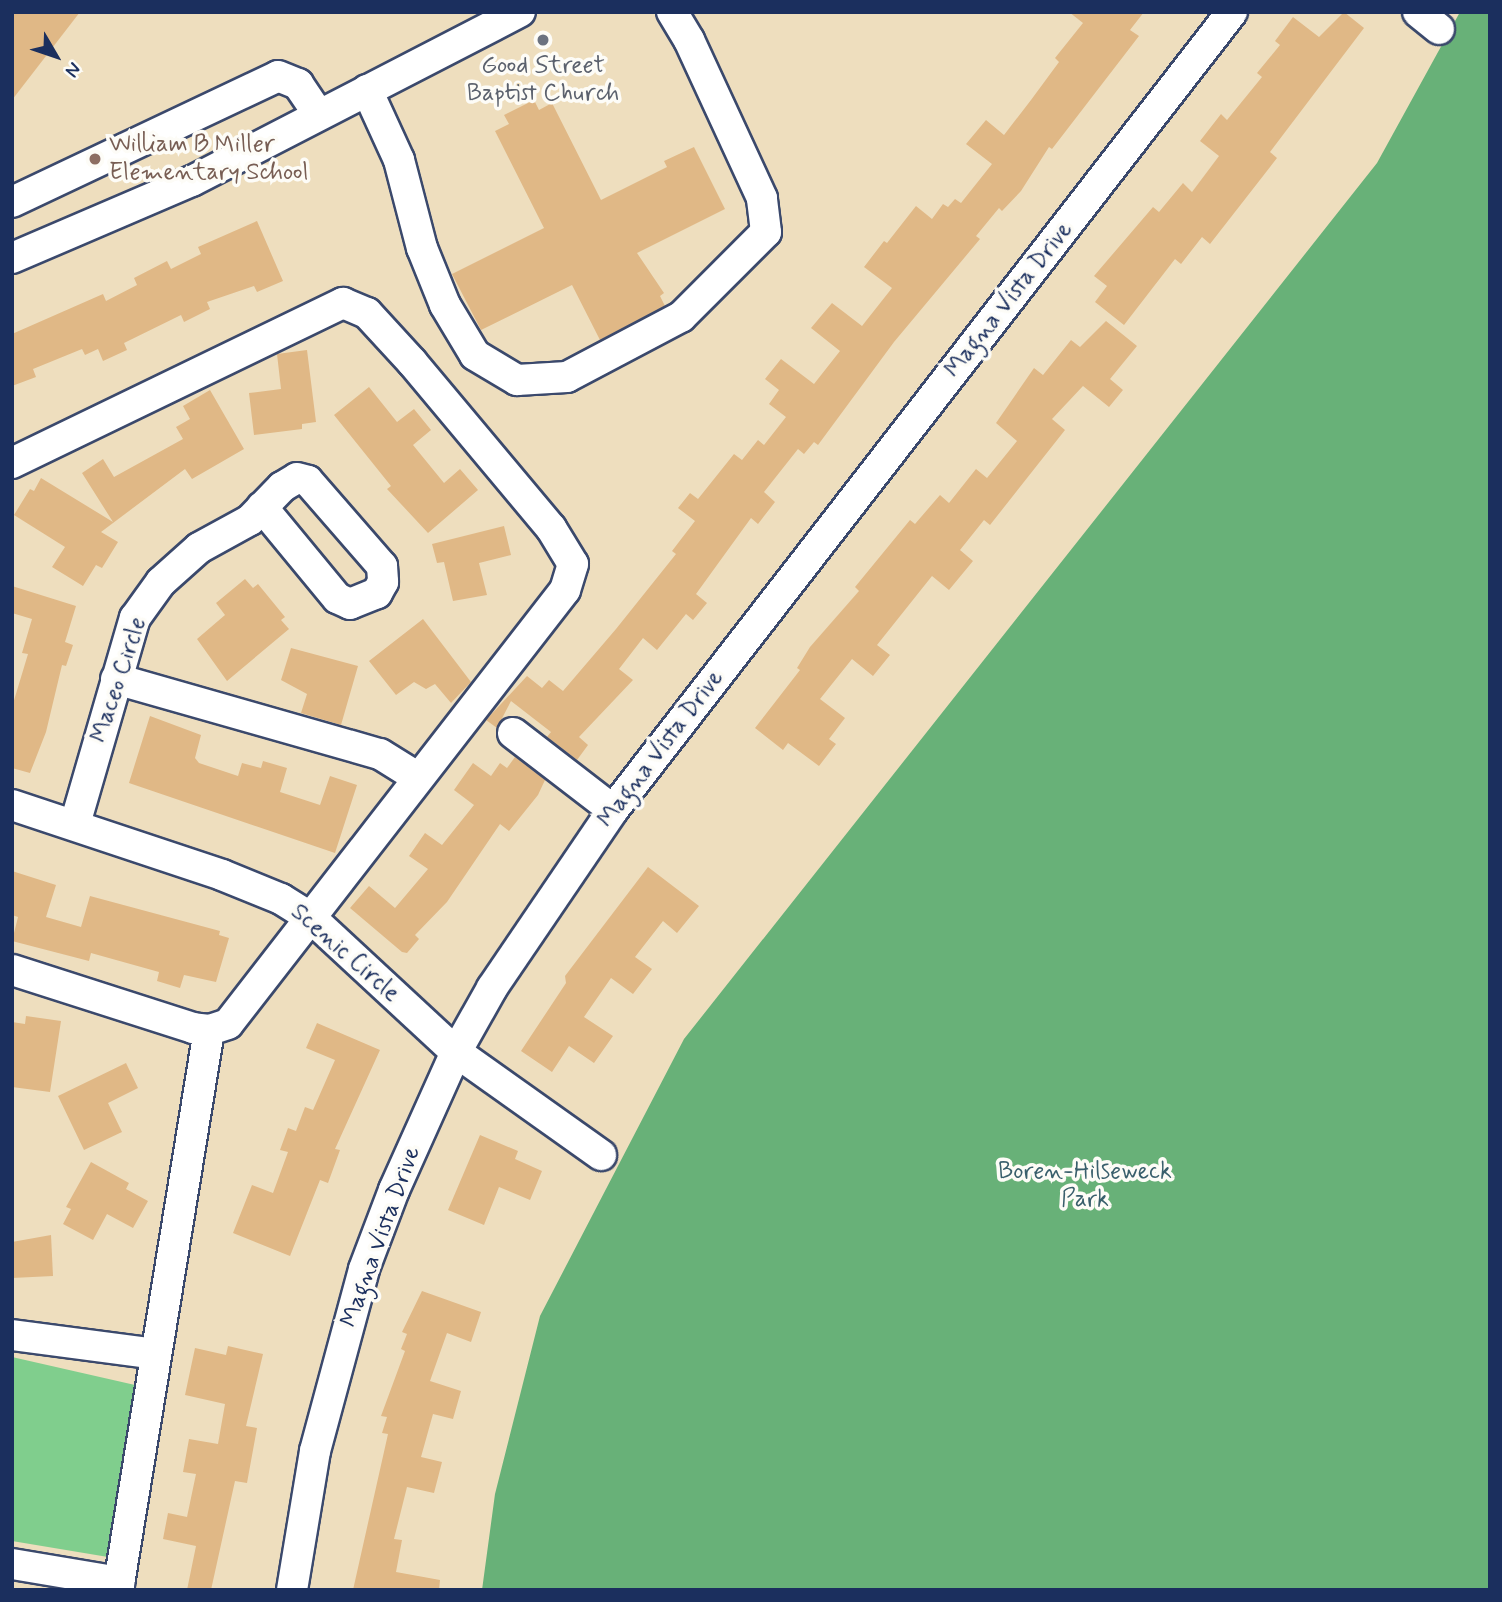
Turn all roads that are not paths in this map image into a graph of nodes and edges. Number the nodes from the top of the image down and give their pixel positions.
1 (520, 12) edge
2 (1232, 12) edge
3 (676, 14) edge
4 (367, 90) junction
5 (319, 115) junction
6 (12, 202) edge
7 (12, 258) edge
8 (12, 463) edge
9 (262, 507) dead end
10 (116, 679) junction
11 (513, 733) dead end
12 (417, 777) junction
13 (12, 805) edge
14 (613, 810) junction
15 (75, 824) junction
16 (310, 917) junction
17 (12, 970) edge
18 (209, 1030) junction
19 (456, 1052) junction
20 (601, 1154) dead end
21 (12, 1335) edge
22 (156, 1354) junction
23 (12, 1564) edge
24 (118, 1586) edge
25 (292, 1590) edge

1 - 4 street
2 - 14 street, Magna Vista Drive
3 - 4 street
4 - 5 street
5 - 6 street
5 - 7 street
8 - 12 street
9 - 10 street, Maceo Circle
10 - 12 street
10 - 15 street, Maceo Circle
11 - 14 street
12 - 16 street
13 - 15 street, Scenic Circle
14 - 19 street, Magna Vista Drive
15 - 16 street, Scenic Circle
16 - 18 street
16 - 19 street, Scenic Circle
17 - 18 street
18 - 22 street
19 - 20 street, Scenic Circle
19 - 25 street, Magna Vista Drive
21 - 22 street
22 - 24 street
23 - 24 street

